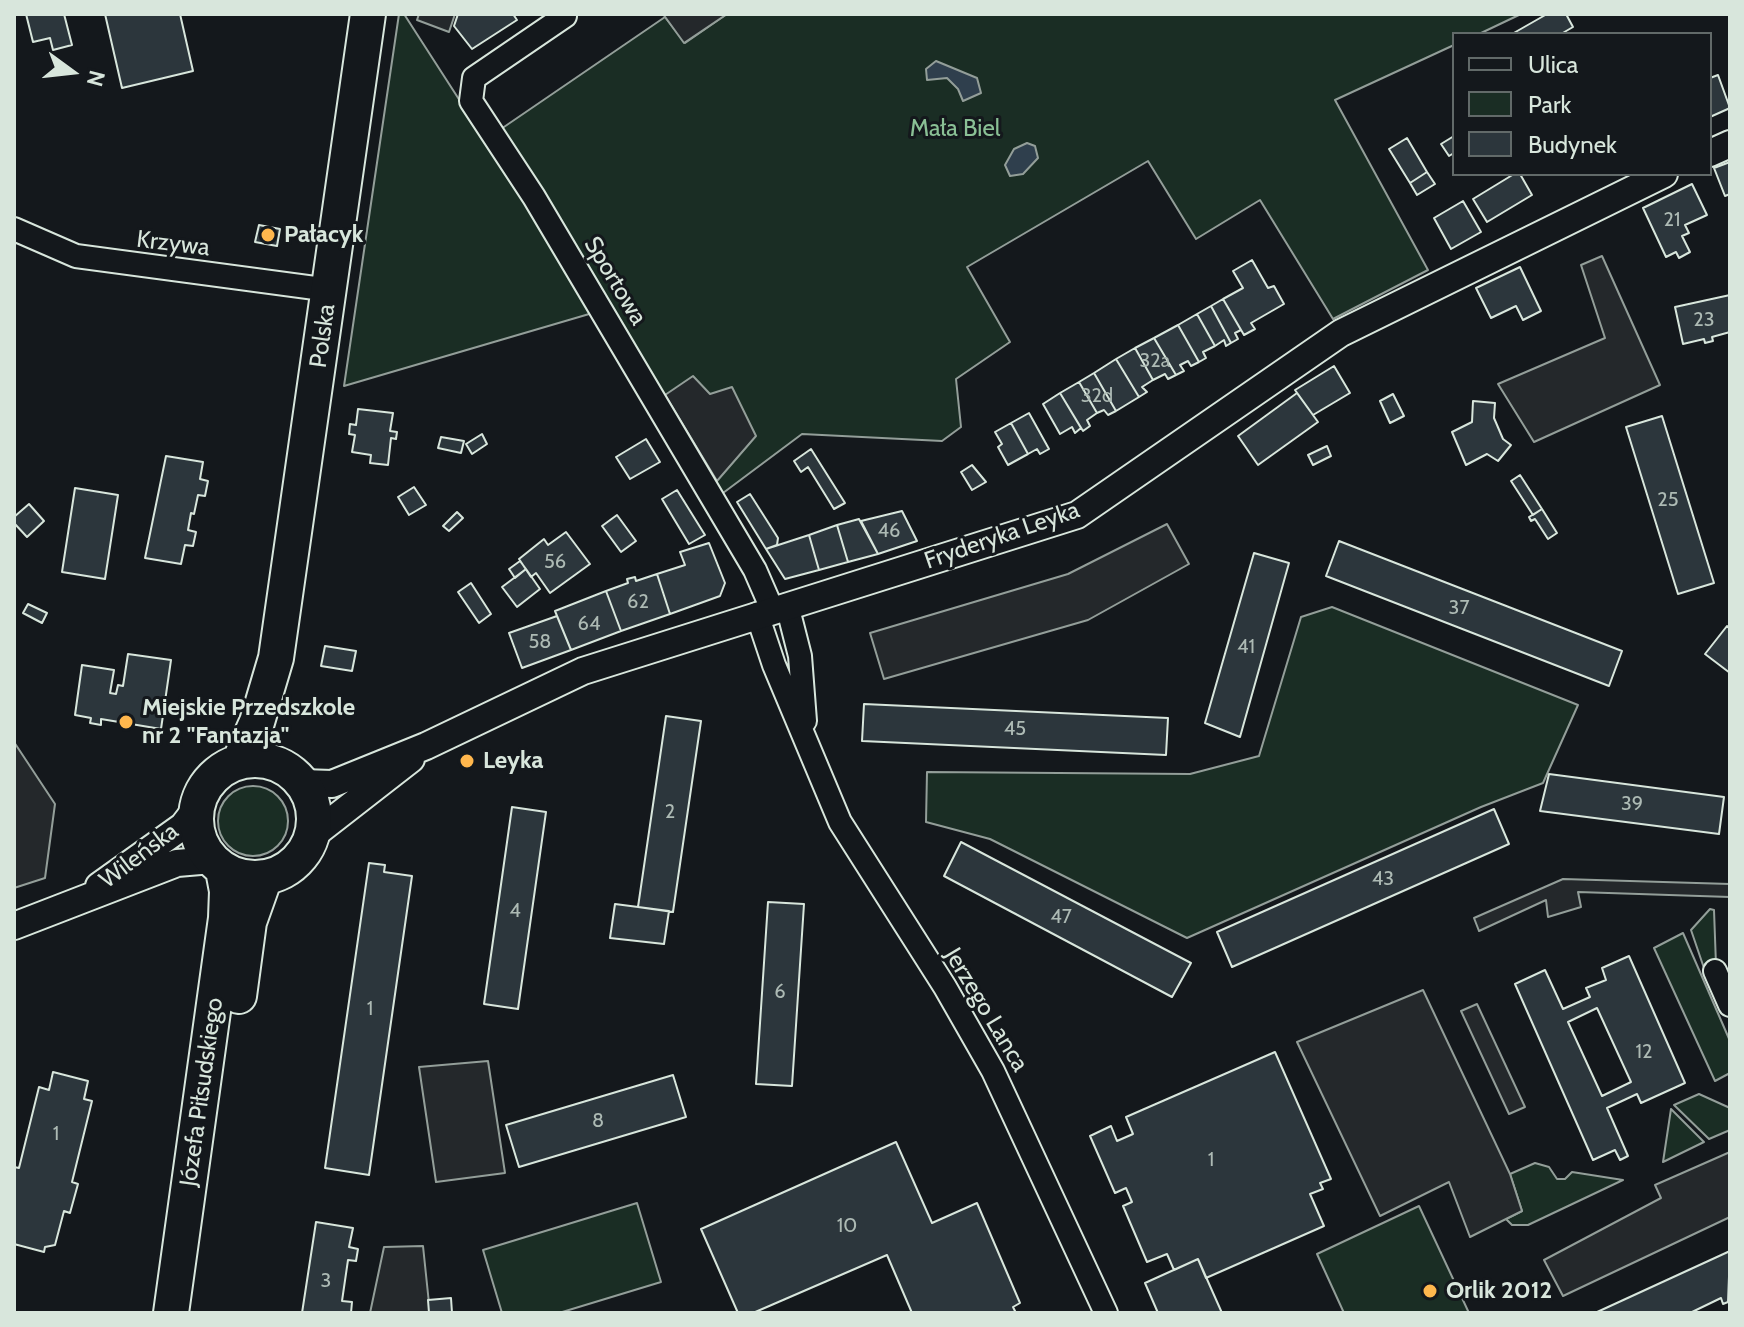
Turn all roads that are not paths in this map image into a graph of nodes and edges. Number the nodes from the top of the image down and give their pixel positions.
1 (368, 14) edge
2 (565, 16) dead end
3 (1660, 176) edge
4 (14, 229) edge
5 (330, 290) junction
6 (772, 609) junction
7 (276, 658) junction
8 (806, 742) junction
9 (426, 746) junction
10 (240, 760) junction
11 (291, 774) junction
12 (196, 809) junction
13 (312, 836) junction
14 (218, 865) junction
15 (265, 877) junction
16 (80, 901) junction
17 (14, 926) edge
18 (1715, 971) dead end
19 (1730, 1005) edge
20 (171, 1313) edge
21 (194, 1313) edge
22 (1106, 1313) edge

1 - 5 main road, Polska
2 - 6 street, Sportowa
3 - 6 street, Fryderyka Leyka
4 - 5 street, Krzywa
5 - 7 main road, Polska
6 - 8 street, Jerzego Lanca
6 - 8 street, Jerzego Lanca
6 - 9 street, Fryderyka Leyka
7 - 10 main road, Polska
7 - 11 main road, Polska
8 - 22 street, Jerzego Lanca
9 - 11 street, Fryderyka Leyka
9 - 13 street, Fryderyka Leyka
10 - 11 main road
10 - 12 main road
11 - 13 main road
12 - 14 main road
12 - 16 street, Wileńska
13 - 15 main road
14 - 15 main road
14 - 16 street, Wileńska
14 - 20 main road, Józefa Piłsudskiego
15 - 21 main road, Józefa Piłsudskiego
16 - 17 street, Wileńska
18 - 19 street

